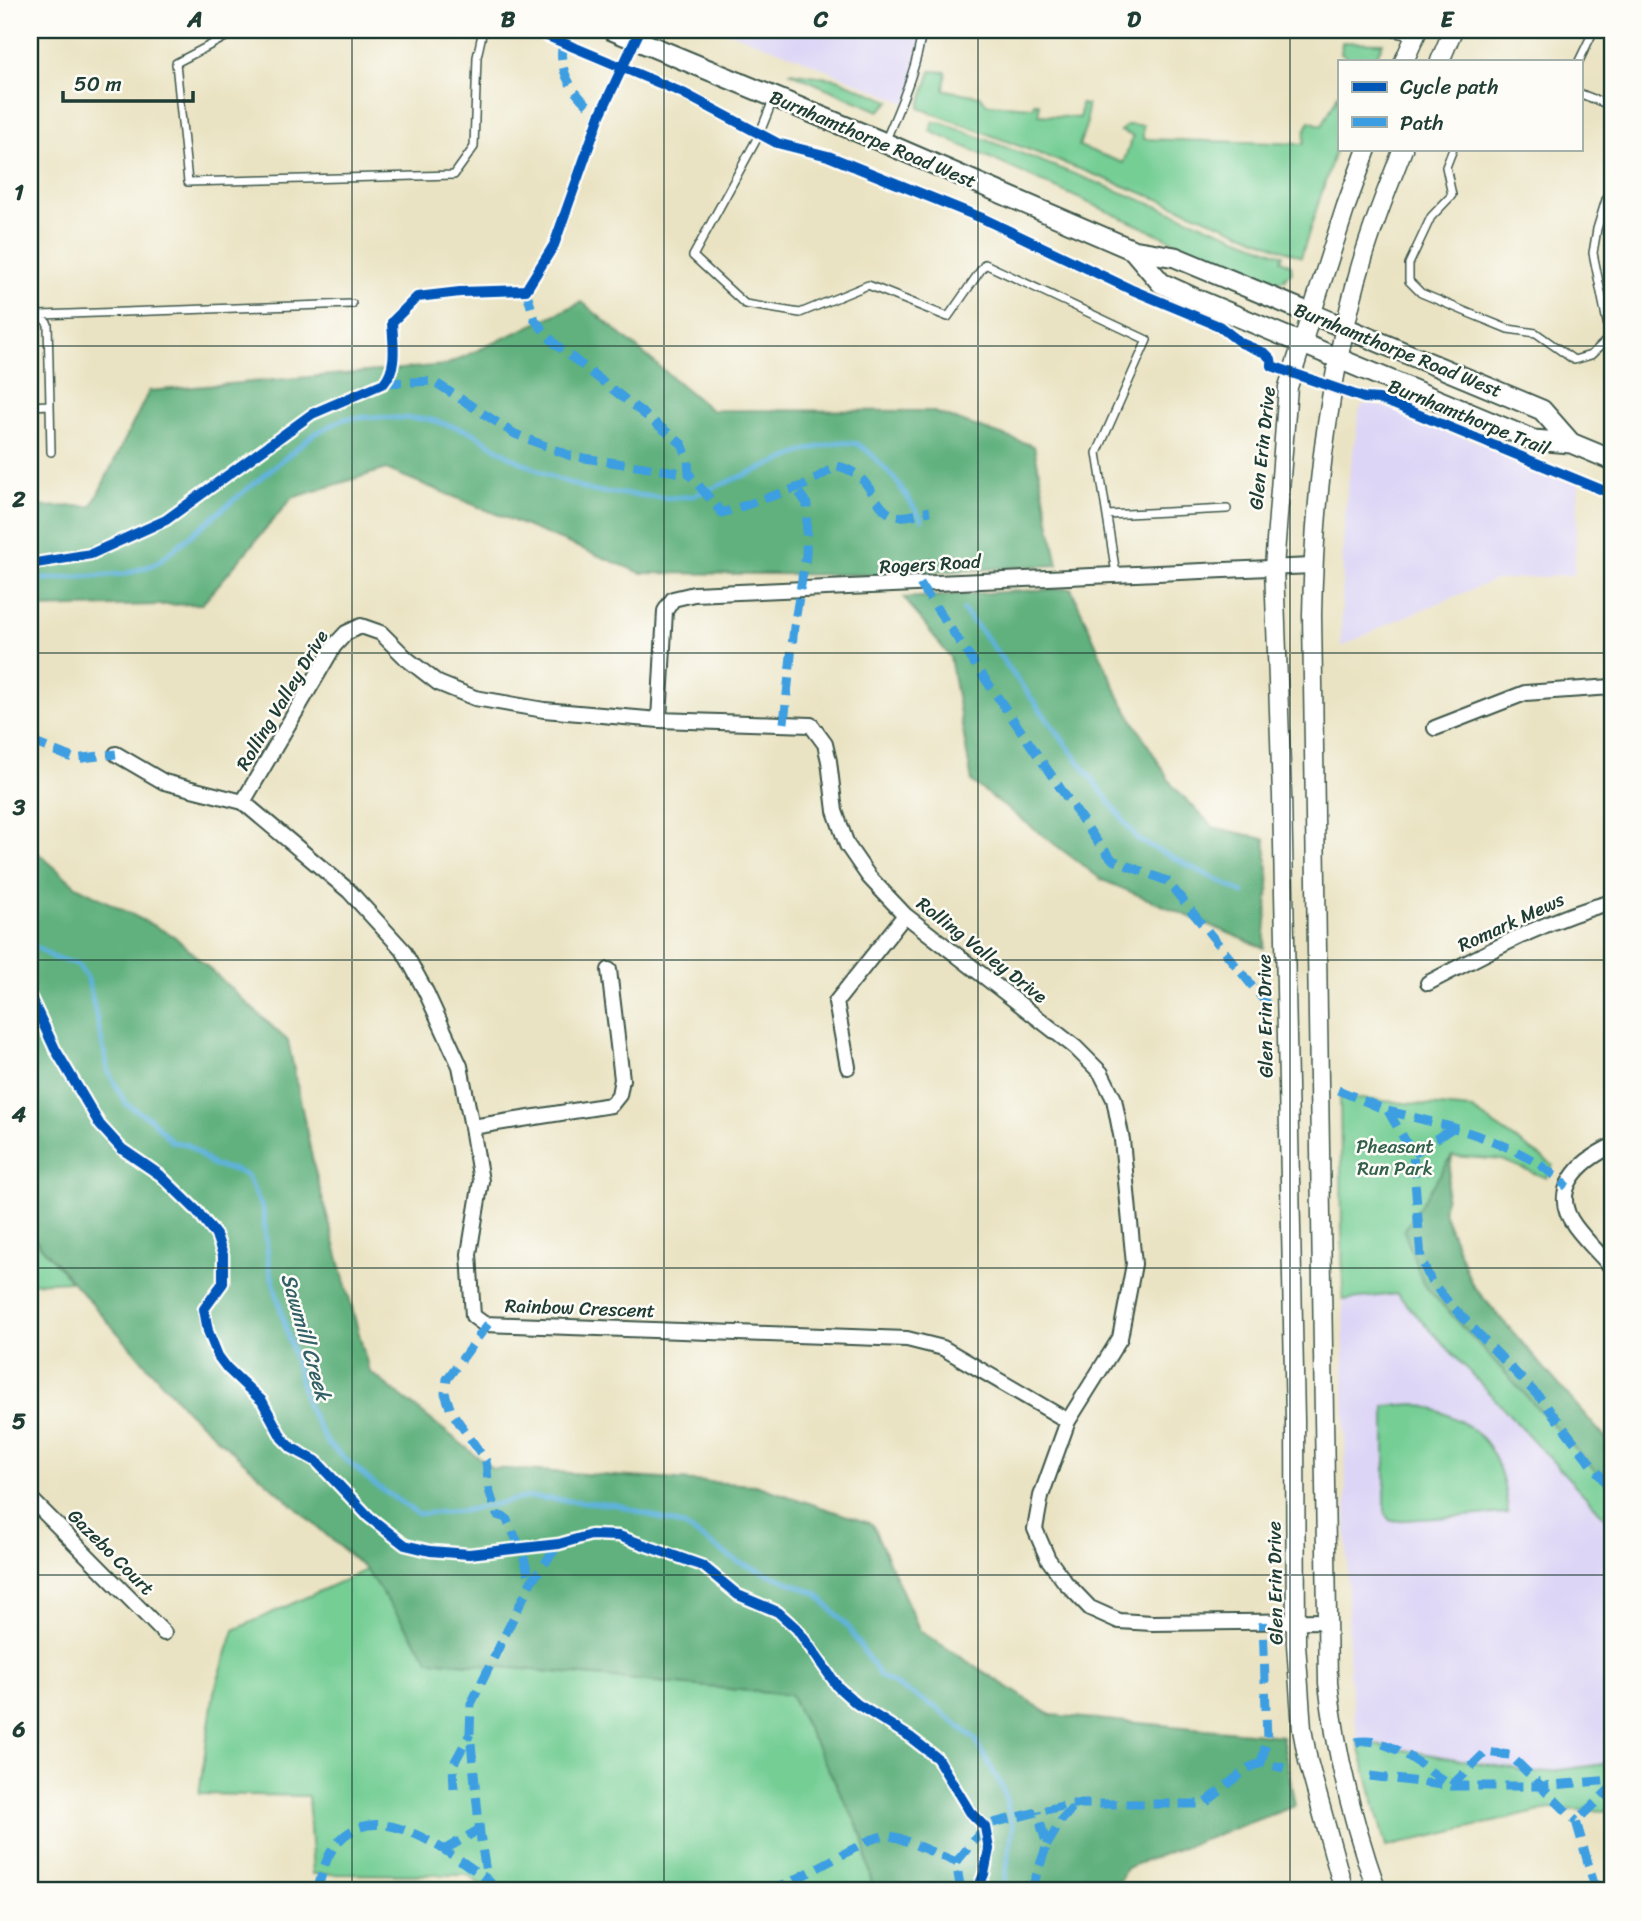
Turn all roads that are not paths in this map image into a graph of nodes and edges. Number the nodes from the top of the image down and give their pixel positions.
1 (239, 30) edge
2 (483, 30) edge
3 (922, 30) edge
4 (1361, 30) edge
5 (1453, 30) edge
6 (1594, 30) edge
7 (614, 31) edge
8 (1417, 33) edge
9 (1404, 60) edge
10 (1440, 60) edge
11 (1579, 60) edge
12 (1582, 94) edge
13 (774, 96) junction
14 (1612, 106) edge
15 (885, 143) junction
16 (1367, 150) edge
17 (1402, 150) edge
18 (1453, 150) edge
19 (1612, 180) edge
20 (1133, 250) junction
21 (30, 304) edge
22 (352, 304) dead end
23 (1311, 314) junction
24 (41, 315) junction
25 (1346, 329) junction
26 (1302, 343) junction
27 (1340, 359) junction
28 (50, 405) junction
29 (30, 406) edge
30 (1571, 443) junction
31 (51, 452) dead end
32 (1612, 460) edge
33 (1227, 509) dead end
34 (1107, 515) junction
35 (1312, 566) junction
36 (1274, 567) junction
37 (1116, 575) junction
38 (1612, 687) edge
39 (659, 720) junction
40 (1435, 728) dead end
41 (116, 754) dead end
42 (243, 802) junction
43 (1612, 902) edge
44 (905, 915) junction
45 (609, 970) dead end
46 (1428, 983) dead end
47 (849, 1067) dead end
48 (472, 1127) junction
49 (1612, 1146) edge
50 (1612, 1268) edge
51 (1068, 1421) junction
52 (30, 1498) edge
53 (1295, 1622) junction
54 (1328, 1622) junction
55 (164, 1633) dead end
56 (1376, 1888) edge
57 (1344, 1891) edge
58 (1356, 1891) edge

1 - 2 lane
3 - 15 lane
4 - 8 lane
5 - 10 street
6 - 11 lane
7 - 13 main road, Burnhamthorpe Road West
8 - 9 street
12 - 14 lane
13 - 15 main road, Burnhamthorpe Road West
13 - 34 lane
15 - 20 main road, Burnhamthorpe Road West
16 - 23 street, Glen Erin Drive
17 - 25 street
18 - 19 lane
20 - 23 main road, Burnhamthorpe Road West
20 - 26 main road, Burnhamthorpe Road West
21 - 24 lane
22 - 24 lane
23 - 25 main road, Burnhamthorpe Road West
23 - 26 street, Glen Erin Drive
24 - 28 lane
25 - 27 street
25 - 30 main road, Burnhamthorpe Road West
26 - 27 main road, Burnhamthorpe Road West
26 - 36 street, Glen Erin Drive
27 - 30 main road, Burnhamthorpe Road West
27 - 35 street
28 - 29 lane
28 - 31 lane
30 - 32 main road, Burnhamthorpe Road West
33 - 34 lane
34 - 37 lane
35 - 36 street, Rogers Road
35 - 54 street
36 - 37 street, Rogers Road
36 - 53 street, Glen Erin Drive
37 - 39 street, Rogers Road
38 - 40 street
39 - 42 street, Rolling Valley Drive
39 - 44 street, Rolling Valley Drive
41 - 42 street, Rainbow Crescent
42 - 48 street, Rainbow Crescent
43 - 46 street, Romark Mews
44 - 47 street
44 - 51 street, Rolling Valley Drive
45 - 48 street
48 - 51 street, Rainbow Crescent
49 - 50 street
51 - 53 street, Rolling Valley Drive
52 - 55 street, Gazebo Court
53 - 54 street, Rolling Valley Drive
53 - 57 street, Glen Erin Drive
54 - 56 street
56 - 58 lane

